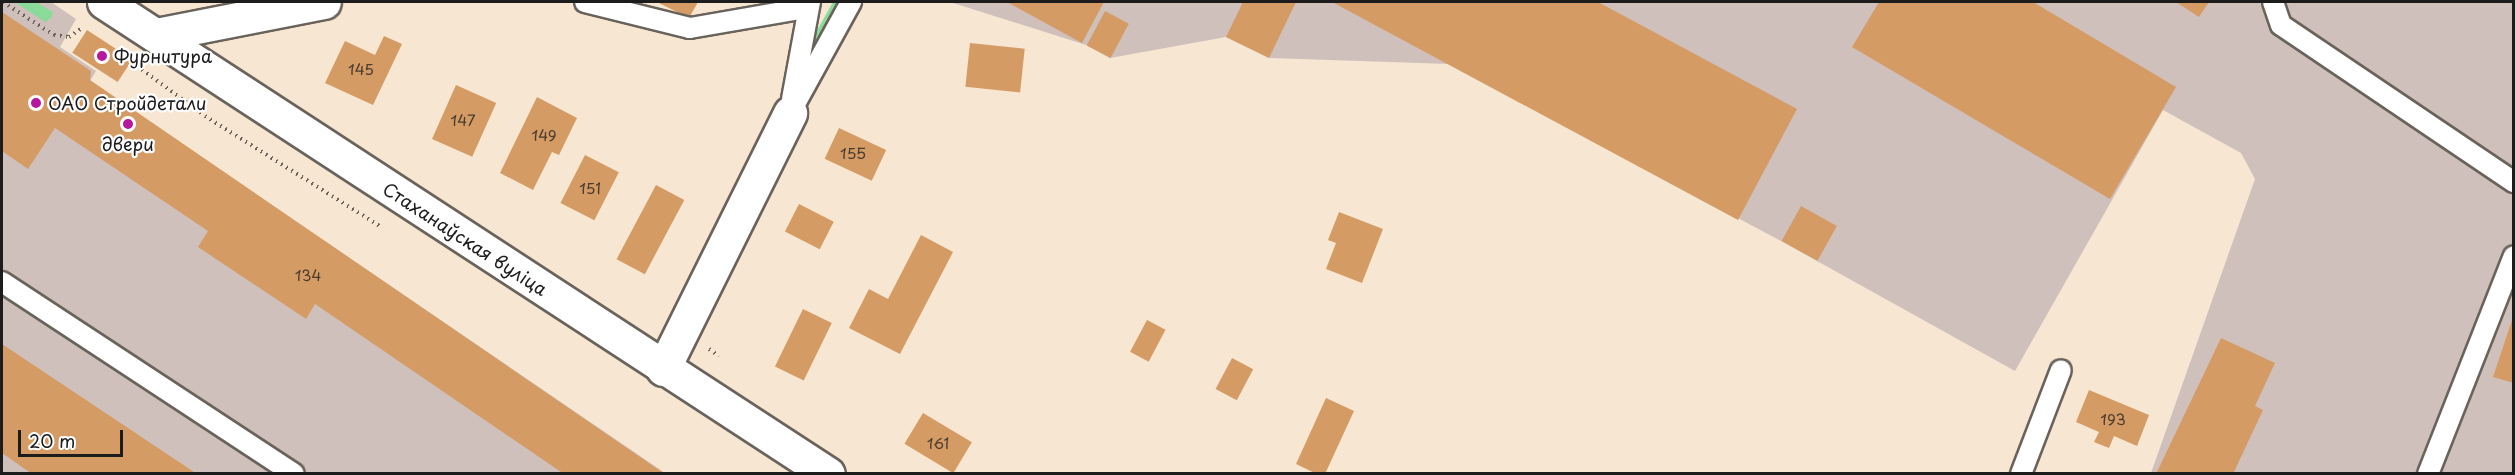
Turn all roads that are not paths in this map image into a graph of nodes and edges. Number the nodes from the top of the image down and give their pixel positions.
1 (104, 2) edge
2 (324, 2) edge
3 (585, 2) edge
4 (851, 2) edge
5 (2273, 2) edge
6 (808, 5) edge
7 (156, 35) junction
8 (790, 113) junction
9 (2514, 182) edge
10 (2514, 255) edge
11 (2, 282) edge
12 (663, 369) junction
13 (2061, 370) dead end
14 (294, 474) edge
15 (828, 474) edge
16 (2021, 474) edge
17 (2428, 474) edge

1 - 7 street, Стаханаўская вуліца
2 - 7 street
3 - 6 lane
4 - 8 lane
5 - 9 lane
6 - 8 lane
7 - 12 street, Стаханаўская вуліца
8 - 12 street
10 - 17 lane
11 - 14 lane
12 - 15 street, Стаханаўская вуліца
13 - 16 lane

